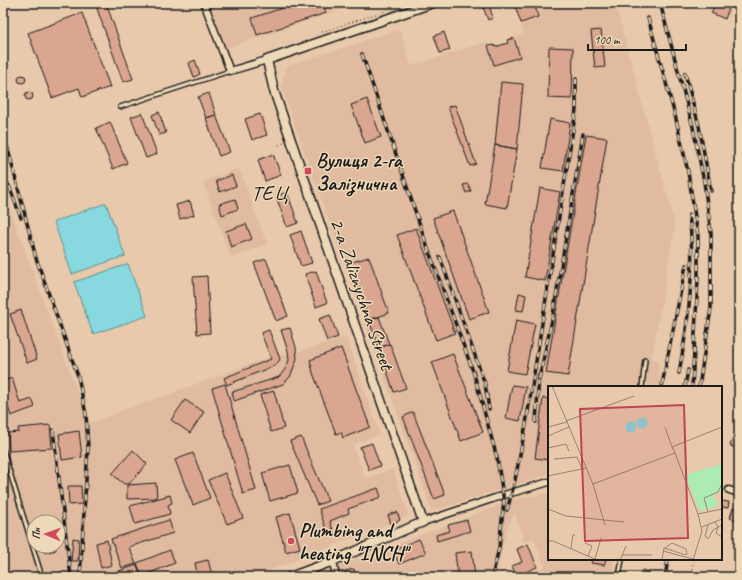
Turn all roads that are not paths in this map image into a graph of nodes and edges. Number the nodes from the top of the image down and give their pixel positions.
1 (204, 3) edge
2 (433, 3) edge
3 (267, 60) junction
4 (230, 71) junction
5 (120, 107) dead end
6 (645, 360) dead end
7 (642, 386) edge
8 (3, 450) edge
9 (548, 482) edge
10 (729, 490) dead end
11 (739, 493) edge
12 (423, 522) junction
13 (622, 560) edge
14 (333, 561) junction
15 (42, 577) edge
16 (290, 577) edge
17 (336, 577) edge
18 (619, 577) edge

1 - 4 street
2 - 3 street
3 - 4 street
3 - 12 street, 2-a Zaliznychna Street
4 - 5 lane
6 - 7 lane
8 - 15 lane
9 - 12 street
10 - 11 street
12 - 14 street
13 - 18 lane
14 - 16 street
14 - 17 street

